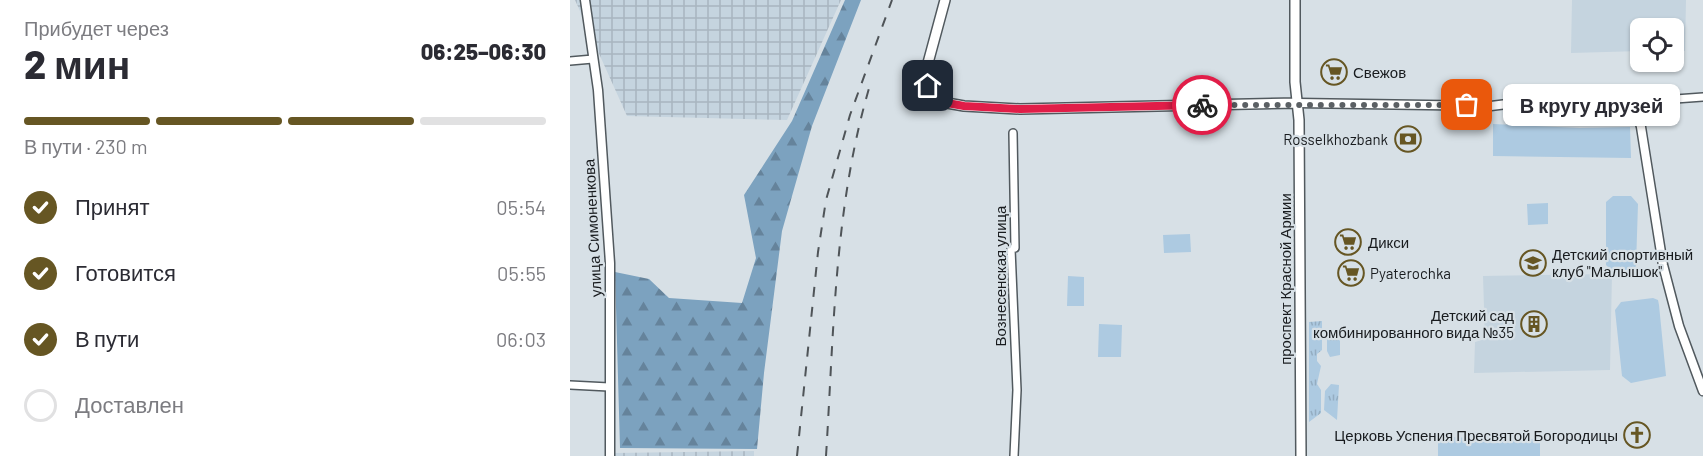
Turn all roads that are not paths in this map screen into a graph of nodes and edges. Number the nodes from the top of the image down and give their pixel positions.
1 (585, 0) edge
2 (945, 0) edge
3 (1295, 0) edge
4 (1301, 0) edge
5 (593, 59) junction
6 (570, 60) edge
7 (1703, 97) edge
8 (1634, 102) junction
9 (1298, 103) junction
10 (1014, 133) dead end
11 (570, 385) edge
12 (609, 387) junction
13 (1703, 391) edge
14 (610, 456) edge
15 (1014, 456) edge
16 (1301, 456) edge

1 - 5 street, улица Симоненкова
2 - 9 main road
3 - 9 main road, проспект Красной Армии
4 - 9 main road, проспект Красной Армии
5 - 6 street
5 - 12 street, улица Симоненкова
7 - 8 street
8 - 9 street
8 - 13 street
9 - 16 main road, проспект Красной Армии
10 - 15 street, Вознесенская улица
11 - 12 street
12 - 14 street, улица Симоненкова

